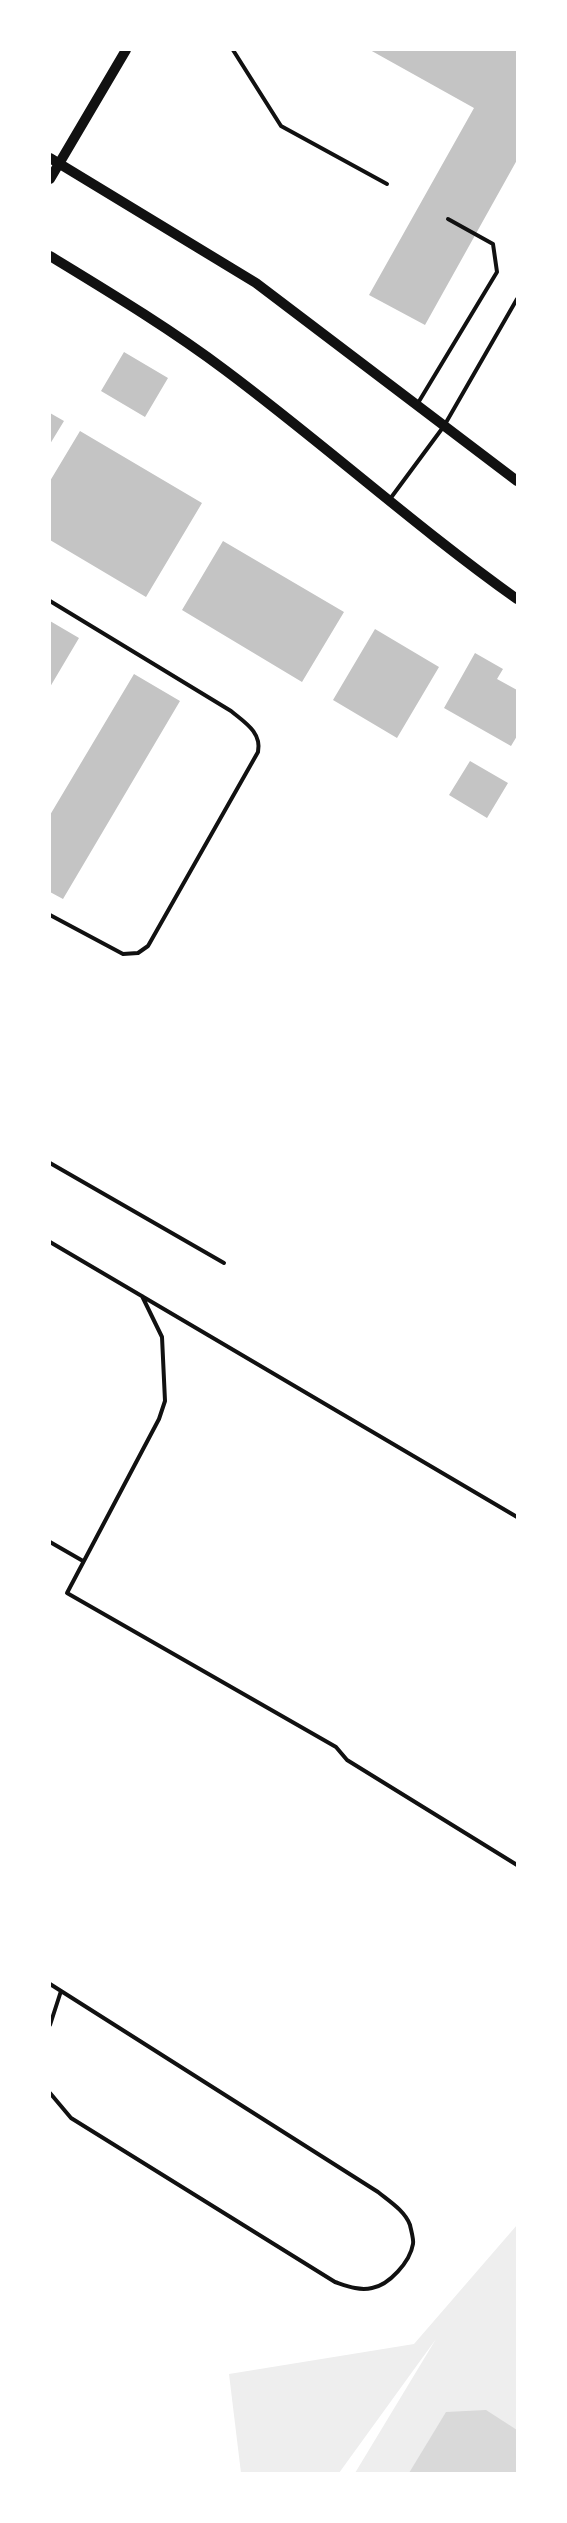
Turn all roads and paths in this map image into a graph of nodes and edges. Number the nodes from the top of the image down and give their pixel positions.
1 (126, 50) edge
2 (234, 50) edge
3 (50, 158) edge
4 (60, 164) junction
5 (50, 179) edge
6 (387, 184) dead end
7 (448, 219) dead end
8 (50, 256) edge
9 (517, 299) edge
10 (417, 405) junction
11 (444, 426) junction
12 (517, 481) edge
13 (389, 500) junction
14 (517, 599) edge
15 (50, 601) edge
16 (50, 915) edge
17 (50, 1163) edge
18 (50, 1242) edge
19 (224, 1263) dead end
20 (142, 1296) junction
21 (517, 1517) edge
22 (50, 1542) edge
23 (83, 1561) junction
24 (517, 1865) edge
25 (50, 1984) edge
26 (62, 1991) junction
27 (50, 2025) edge
28 (50, 2093) edge

1 - 4 main road
2 - 6 lane
3 - 4 main road
4 - 5 main road
4 - 10 main road
7 - 10 lane
8 - 13 main road
9 - 11 lane
10 - 11 main road
11 - 12 main road
11 - 13 lane
13 - 14 main road
15 - 16 lane
17 - 19 lane
18 - 20 lane
20 - 21 lane
20 - 23 lane
22 - 23 lane
23 - 24 lane
25 - 26 lane
26 - 27 lane
26 - 28 lane

